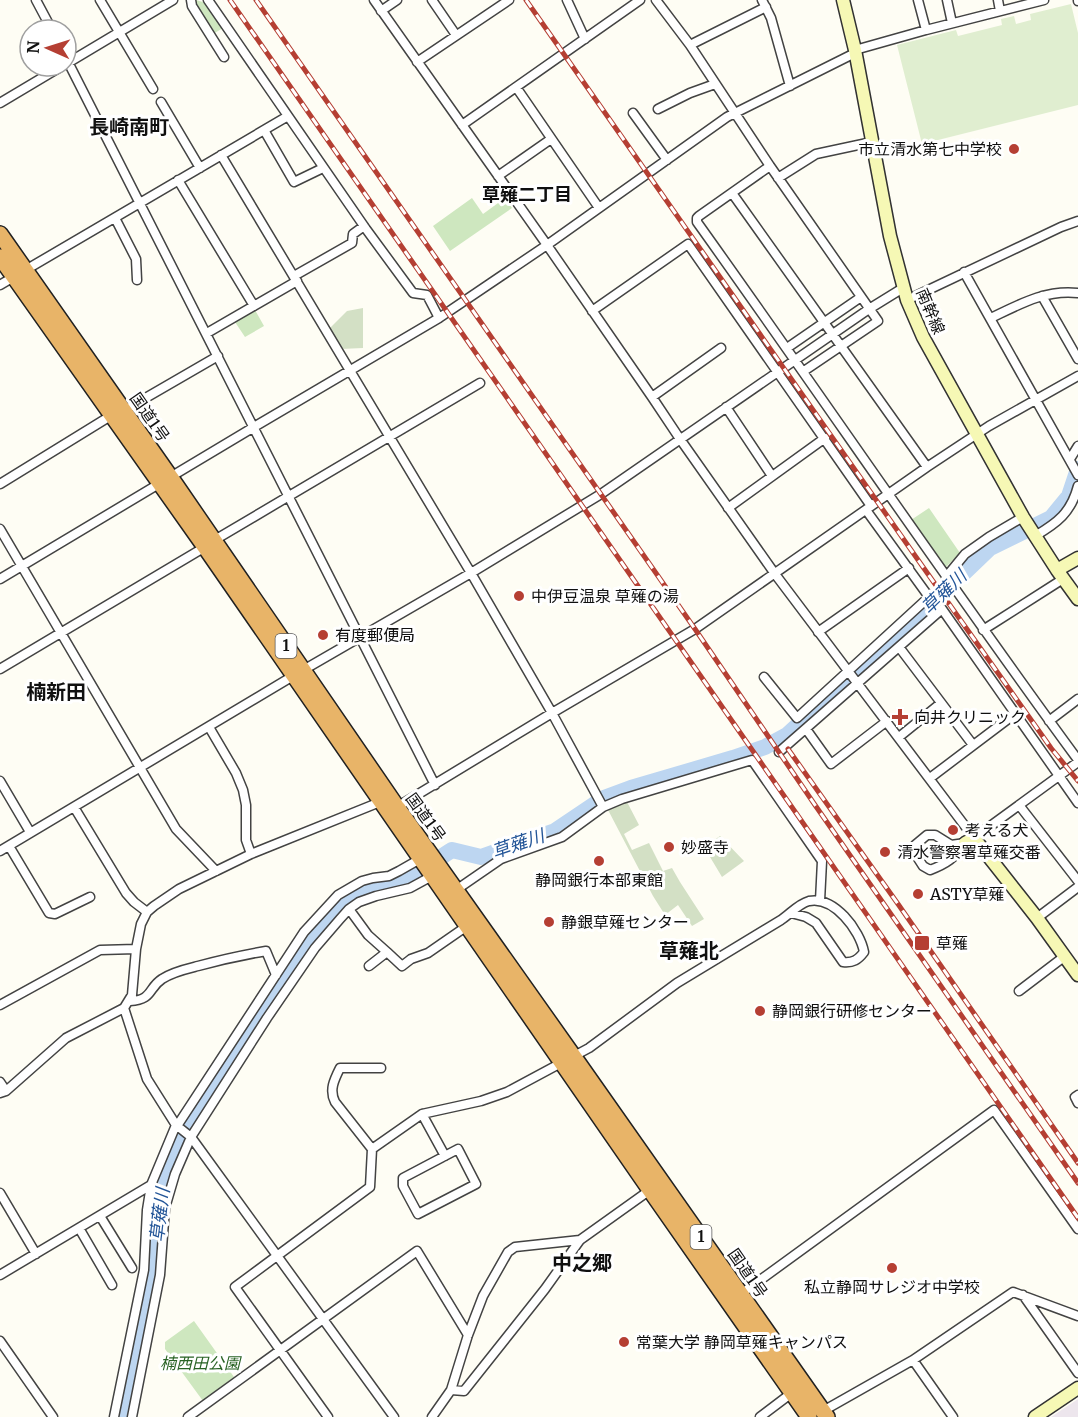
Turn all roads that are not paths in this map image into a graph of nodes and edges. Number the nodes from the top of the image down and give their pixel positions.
1 (36, 0) edge
2 (100, 0) edge
3 (173, 0) edge
4 (191, 0) edge
5 (208, 0) edge
6 (374, 0) edge
7 (397, 0) edge
8 (432, 0) edge
9 (509, 0) edge
10 (567, 0) edge
11 (640, 0) edge
12 (656, 0) edge
13 (843, 0) edge
14 (918, 0) edge
15 (947, 0) edge
16 (998, 0) edge
17 (1044, 0) edge
18 (764, 4) edge
19 (381, 11) junction
20 (1000, 11) junction
21 (46, 18) edge
22 (952, 23) junction
23 (926, 30) junction
24 (119, 32) junction
25 (456, 35) junction
26 (585, 39) junction
27 (690, 45) junction
28 (855, 52) junction
29 (78, 56) edge
30 (224, 57) dead end
31 (417, 62) junction
32 (41, 78) edge
33 (74, 78) edge
34 (715, 84) junction
35 (790, 86) junction
36 (516, 87) junction
37 (153, 89) dead end
38 (161, 102) dead end
39 (0, 103) edge
40 (658, 109) dead end
41 (633, 113) dead end
42 (735, 114) junction
43 (288, 116) junction
44 (462, 125) junction
45 (264, 130) junction
46 (551, 139) junction
47 (872, 142) junction
48 (221, 155) junction
49 (666, 160) junction
50 (770, 166) junction
51 (200, 168) junction
52 (323, 168) junction
53 (498, 176) junction
54 (778, 178) junction
55 (178, 180) junction
56 (732, 193) junction
57 (140, 203) junction
58 (599, 208) junction
59 (115, 218) junction
60 (1078, 221) edge
61 (364, 226) junction
62 (0, 234) edge
63 (547, 245) junction
64 (0, 256) edge
65 (964, 272) junction
66 (19, 273) junction
67 (295, 279) junction
68 (137, 280) dead end
69 (0, 285) edge
70 (1078, 292) edge
71 (905, 294) junction
72 (1042, 296) junction
73 (861, 297) junction
74 (254, 306) junction
75 (869, 309) junction
76 (592, 310) junction
77 (440, 318) junction
78 (991, 318) junction
79 (824, 322) junction
80 (207, 333) junction
81 (833, 334) junction
82 (841, 346) junction
83 (721, 348) dead end
84 (787, 348) junction
85 (218, 356) junction
86 (1078, 359) edge
87 (796, 360) junction
88 (350, 370) junction
89 (804, 371) junction
90 (778, 372) junction
91 (1078, 376) edge
92 (480, 383) dead end
93 (652, 397) junction
94 (1036, 399) junction
95 (726, 407) junction
96 (118, 413) junction
97 (254, 427) junction
98 (977, 434) junction
99 (390, 437) junction
100 (825, 438) junction
101 (680, 440) junction
102 (1078, 446) edge
103 (1070, 459) junction
104 (927, 467) junction
105 (1078, 475) edge
106 (772, 476) junction
107 (165, 481) junction
108 (0, 484) edge
109 (1078, 486) edge
110 (889, 493) junction
111 (289, 497) junction
112 (728, 508) junction
113 (869, 508) junction
114 (1025, 520) junction
115 (0, 529) edge
116 (1034, 535) junction
117 (209, 544) junction
118 (1078, 558) edge
119 (22, 567) junction
120 (909, 568) junction
121 (471, 573) junction
122 (775, 574) junction
123 (1060, 574) junction
124 (947, 578) junction
125 (0, 579) edge
126 (1078, 599) edge
127 (983, 630) junction
128 (60, 632) junction
129 (818, 632) junction
130 (360, 637) junction
131 (899, 647) junction
132 (0, 669) edge
133 (848, 672) junction
134 (298, 674) junction
135 (764, 677) dead end
136 (857, 684) junction
137 (1078, 699) edge
138 (941, 703) junction
139 (552, 712) junction
140 (1016, 713) junction
141 (887, 721) junction
142 (1049, 721) junction
143 (209, 727) junction
144 (806, 729) junction
145 (899, 737) junction
146 (973, 745) junction
147 (779, 752) dead end
148 (1078, 761) edge
149 (140, 768) junction
150 (1059, 776) junction
151 (930, 778) junction
152 (0, 781) edge
153 (435, 784) junction
154 (380, 802) junction
155 (1078, 803) edge
156 (1019, 805) junction
157 (74, 807) junction
158 (397, 807) junction
159 (603, 807) junction
160 (30, 832) junction
161 (970, 841) junction
162 (9, 846) junction
163 (0, 851) edge
164 (251, 854) junction
165 (420, 859) junction
166 (216, 871) junction
167 (432, 876) junction
168 (1078, 882) edge
169 (1078, 887) edge
170 (456, 890) junction
171 (90, 897) dead end
172 (820, 901) junction
173 (349, 909) junction
174 (147, 912) junction
175 (791, 914) junction
176 (1037, 918) junction
177 (467, 926) junction
178 (136, 949) junction
179 (387, 952) junction
180 (1065, 956) junction
181 (369, 966) dead end
182 (276, 975) junction
183 (1078, 975) edge
184 (1019, 991) dead end
185 (0, 1005) edge
186 (127, 1005) junction
187 (253, 1009) junction
188 (267, 1018) junction
189 (568, 1059) junction
190 (381, 1068) dead end
191 (0, 1082) edge
192 (3, 1092) edge
193 (1078, 1095) edge
194 (1078, 1103) edge
195 (422, 1114) junction
196 (176, 1125) junction
197 (191, 1137) junction
198 (372, 1149) junction
199 (445, 1156) junction
200 (151, 1185) junction
201 (650, 1191) junction
202 (0, 1193) edge
203 (100, 1216) junction
204 (79, 1228) junction
205 (1078, 1229) edge
206 (580, 1240) junction
207 (36, 1254) junction
208 (278, 1256) junction
209 (132, 1268) dead end
210 (0, 1275) edge
211 (111, 1284) dead end
212 (741, 1294) junction
213 (1023, 1295) junction
214 (1078, 1316) edge
215 (323, 1318) junction
216 (468, 1335) junction
217 (0, 1341) edge
218 (280, 1350) junction
219 (913, 1360) junction
220 (1078, 1373) edge
221 (798, 1388) junction
222 (1078, 1388) edge
223 (451, 1390) junction
224 (820, 1415) edge
225 (53, 1417) edge
226 (114, 1417) edge
227 (132, 1417) edge
228 (188, 1417) edge
229 (328, 1417) edge
230 (394, 1417) edge
231 (432, 1417) edge
232 (760, 1417) edge
233 (953, 1417) edge
234 (1035, 1417) edge

1 - 21 street
2 - 24 street
3 - 24 street
4 - 30 street
5 - 43 street
6 - 19 street
7 - 19 street
8 - 25 street
9 - 25 street
10 - 26 street
11 - 26 street
12 - 27 street
13 - 28 main road, 南幹線
14 - 23 street
15 - 22 street
16 - 20 street
17 - 20 street
18 - 27 street
18 - 35 street
19 - 31 street
20 - 22 street
22 - 23 street
23 - 28 street
24 - 29 street
24 - 37 street
25 - 31 street
26 - 36 street
27 - 34 street
28 - 35 street
28 - 47 main road, 南幹線
31 - 44 street
32 - 39 street
33 - 57 street
34 - 40 street
34 - 42 street
35 - 42 street
36 - 44 street
36 - 46 street
38 - 51 street
41 - 49 street
42 - 49 street
42 - 50 street
43 - 45 street
43 - 52 street
44 - 53 street
45 - 48 street
45 - 52 street
46 - 53 street
46 - 58 street
47 - 54 street
47 - 71 main road, 南幹線
48 - 51 street
48 - 67 street
49 - 58 street
50 - 54 street
50 - 56 street
51 - 55 street
52 - 61 street
53 - 63 street
54 - 73 street
55 - 57 street
55 - 74 street
56 - 79 street
56 - 84 street
57 - 59 street
57 - 80 street
58 - 63 street
59 - 66 street
59 - 68 street
60 - 65 street
61 - 67 street
61 - 77 street
62 - 66 highway, 国道1号 / 1
63 - 76 street
63 - 77 street
64 - 66 highway, 国道1号 / 1
65 - 71 street
65 - 78 street
66 - 69 street
66 - 96 highway, 国道1号 / 1
67 - 74 street
67 - 88 street
70 - 72 street
71 - 75 street
71 - 98 main road, 南幹線
72 - 78 street
72 - 86 street
73 - 75 street
73 - 79 street
74 - 80 street
75 - 81 street
75 - 82 street
76 - 90 street
76 - 93 street
77 - 88 street
78 - 94 street
79 - 81 street
79 - 84 street
80 - 85 street
81 - 82 street
81 - 87 street
82 - 89 street
82 - 104 street
83 - 93 street
84 - 87 street
85 - 96 street
85 - 97 street
87 - 89 street
87 - 90 street
88 - 97 street
88 - 99 street
89 - 110 street
90 - 95 street
90 - 100 street
91 - 94 street
92 - 99 street
93 - 101 street
94 - 98 street
94 - 103 street
95 - 101 street
95 - 106 street
96 - 107 highway, 国道1号 / 1
96 - 108 street
97 - 107 street
97 - 111 street
98 - 104 street
98 - 114 main road, 南幹線
99 - 111 street
99 - 121 street
100 - 106 street
100 - 113 street
101 - 112 street
101 - 121 street
102 - 103 street
103 - 105 street
104 - 110 street
106 - 112 street
107 - 117 highway, 国道1号 / 1
107 - 119 street
109 - 116 street
110 - 113 street
110 - 124 street
111 - 117 street
111 - 130 street
112 - 122 street
113 - 120 street
113 - 122 street
114 - 116 main road, 南幹線
114 - 124 street
115 - 119 street
116 - 123 main road, 南幹線
117 - 128 street
117 - 134 highway, 国道1号 / 1
118 - 123 main road
119 - 125 street
119 - 128 street
120 - 129 street
120 - 133 street
121 - 130 street
121 - 139 street
122 - 129 street
122 - 139 street
123 - 126 main road, 南幹線
123 - 127 street
124 - 127 street
127 - 142 street
128 - 132 street
128 - 149 street
129 - 133 street
130 - 134 street
130 - 153 street
131 - 136 street
131 - 138 street
131 - 140 street
133 - 135 street
133 - 136 street
134 - 143 street
134 - 154 highway, 国道1号 / 1
134 - 158 highway, 国道1号 / 1
136 - 141 street
136 - 144 street
137 - 142 street
138 - 145 street
138 - 146 street
139 - 153 street
139 - 159 street
140 - 146 street
140 - 150 street
141 - 144 street
141 - 145 street
142 - 148 street
143 - 149 street
143 - 164 street
144 - 147 street
145 - 151 street
146 - 151 street
148 - 150 street
149 - 157 street
149 - 166 street
150 - 155 street
150 - 156 street
151 - 161 street
152 - 160 street
153 - 158 street
154 - 158 street
154 - 164 street
154 - 165 highway, 国道1号 / 1
156 - 161 street
156 - 168 street
157 - 160 street
157 - 174 street
158 - 170 highway, 国道1号 / 1
159 - 170 street
159 - 172 street
160 - 162 street
161 - 161 street
161 - 176 main road
162 - 163 street
162 - 171 street
164 - 166 street
165 - 167 highway, 国道1号 / 1
165 - 182 street
166 - 174 street
167 - 173 street
167 - 177 highway, 国道1号 / 1
169 - 176 street
170 - 189 highway, 国道1号 / 1
172 - 175 street
172 - 175 street
173 - 179 street
173 - 188 street
174 - 178 street
175 - 189 street
176 - 180 main road
177 - 179 street
177 - 189 highway, 国道1号 / 1
178 - 185 street
178 - 186 street
179 - 181 street
180 - 183 main road
180 - 184 street
182 - 186 street
182 - 187 street
186 - 192 street
186 - 196 street
187 - 188 street
187 - 196 street
188 - 197 street
189 - 195 street
189 - 201 highway, 国道1号 / 1
189 - 212 highway, 国道1号 / 1
190 - 198 street
191 - 192 street
193 - 194 street
195 - 198 street
195 - 199 street
196 - 197 street
196 - 200 street
197 - 208 street
197 - 227 street
198 - 208 street
199 - 199 street
200 - 203 street
200 - 226 street
201 - 206 street
201 - 221 highway, 国道1号 / 1
202 - 207 street
203 - 204 street
203 - 209 street
204 - 207 street
204 - 211 street
205 - 212 street
206 - 216 street
206 - 223 street
207 - 210 street
208 - 215 street
208 - 218 street
212 - 221 highway, 国道1号 / 1
213 - 214 street
213 - 219 street
213 - 220 street
215 - 216 street
215 - 218 street
215 - 230 street
216 - 223 street
217 - 225 street
218 - 228 street
218 - 229 street
219 - 224 street
219 - 233 street
221 - 224 highway, 国道1号 / 1
221 - 232 street
222 - 234 main road
223 - 231 street

